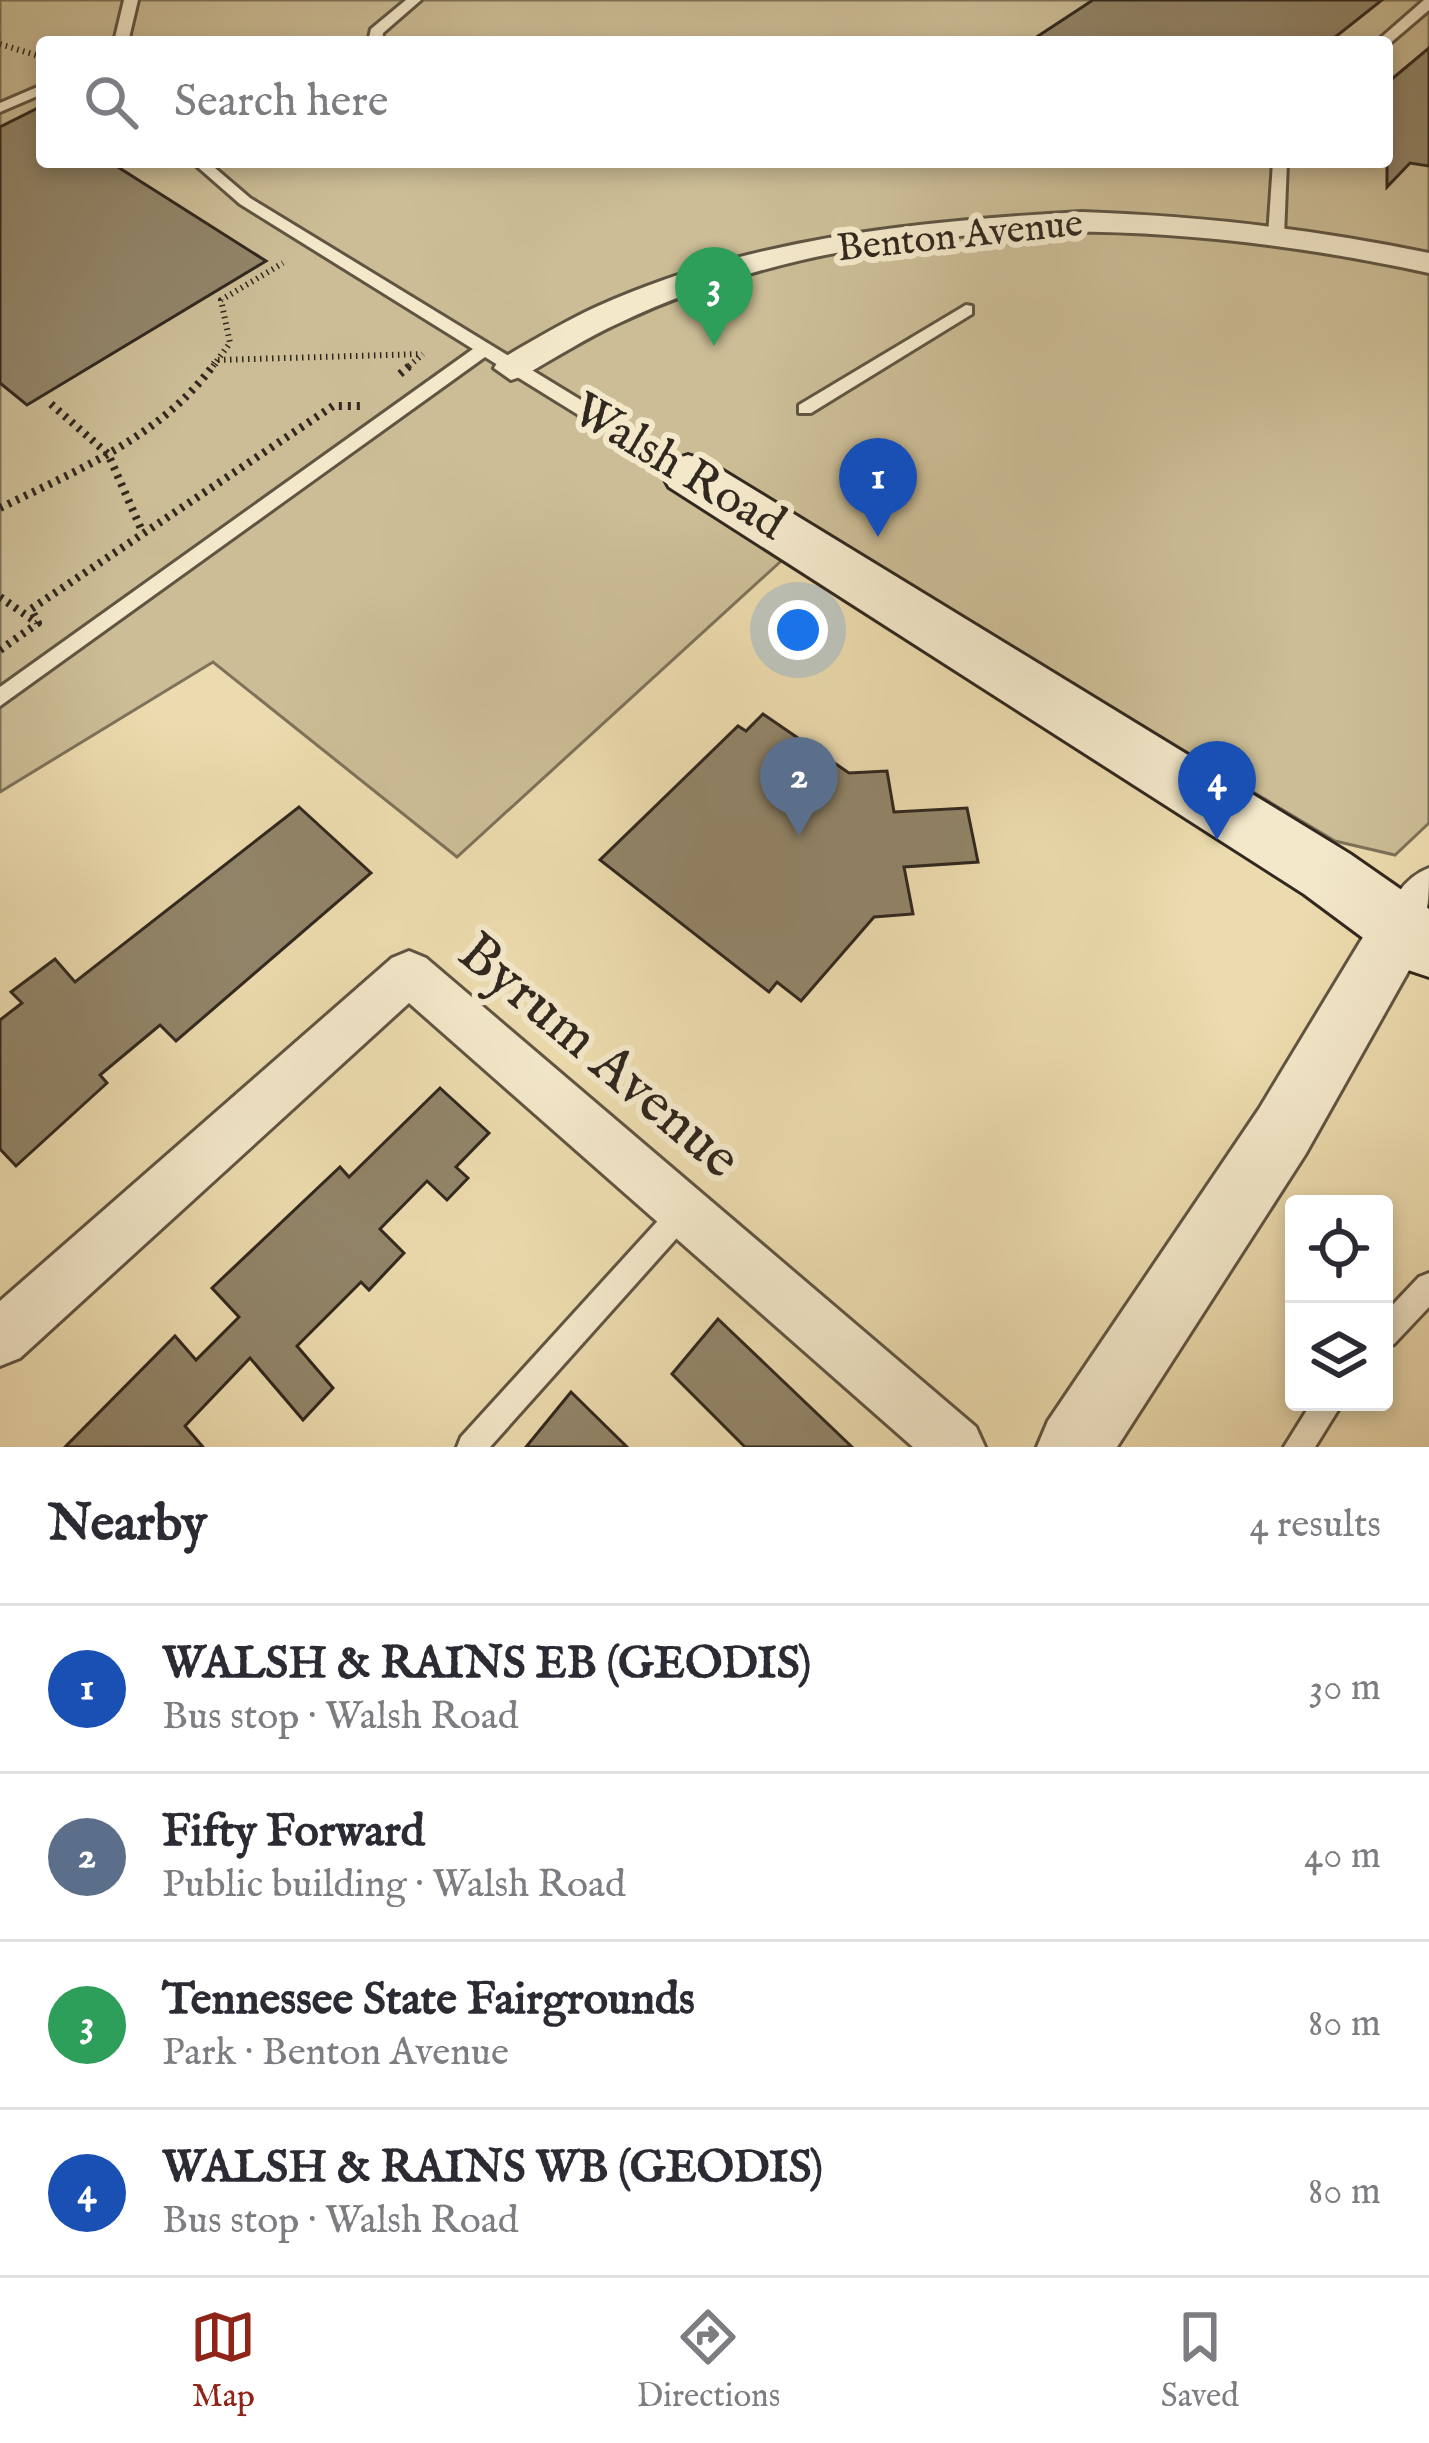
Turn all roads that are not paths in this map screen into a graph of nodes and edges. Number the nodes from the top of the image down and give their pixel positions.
1 (131, 0) edge
2 (414, 0) edge
3 (1429, 3) edge
4 (122, 36) edge
5 (376, 36) edge
6 (1390, 36) edge
7 (36, 91) edge
8 (0, 108) edge
9 (206, 168) edge
10 (1280, 168) edge
11 (1276, 236) junction
12 (1429, 263) edge
13 (966, 310) dead end
14 (498, 359) junction
15 (806, 409) dead end
16 (688, 474) joint
17 (0, 698) edge
18 (1420, 921) edge
19 (684, 1211) junction
20 (1429, 1287) edge
21 (1393, 1325) edge
22 (0, 1338) edge
23 (1323, 1411) edge
24 (471, 1447) edge
25 (956, 1447) edge
26 (1074, 1447) edge
27 (1298, 1447) edge

1 - 4 lane
2 - 5 lane
3 - 6 lane
7 - 8 lane
9 - 14 lane, Walsh Road
10 - 11 lane
11 - 12 street, Benton Avenue
11 - 14 street, Benton Avenue
13 - 15 lane
14 - 16 lane, Walsh Road
14 - 17 lane
16 - 18 main road, Walsh Road
18 - 26 street
19 - 22 street, Byrum Avenue
19 - 24 lane
19 - 25 street, Byrum Avenue
20 - 21 lane
23 - 27 lane

